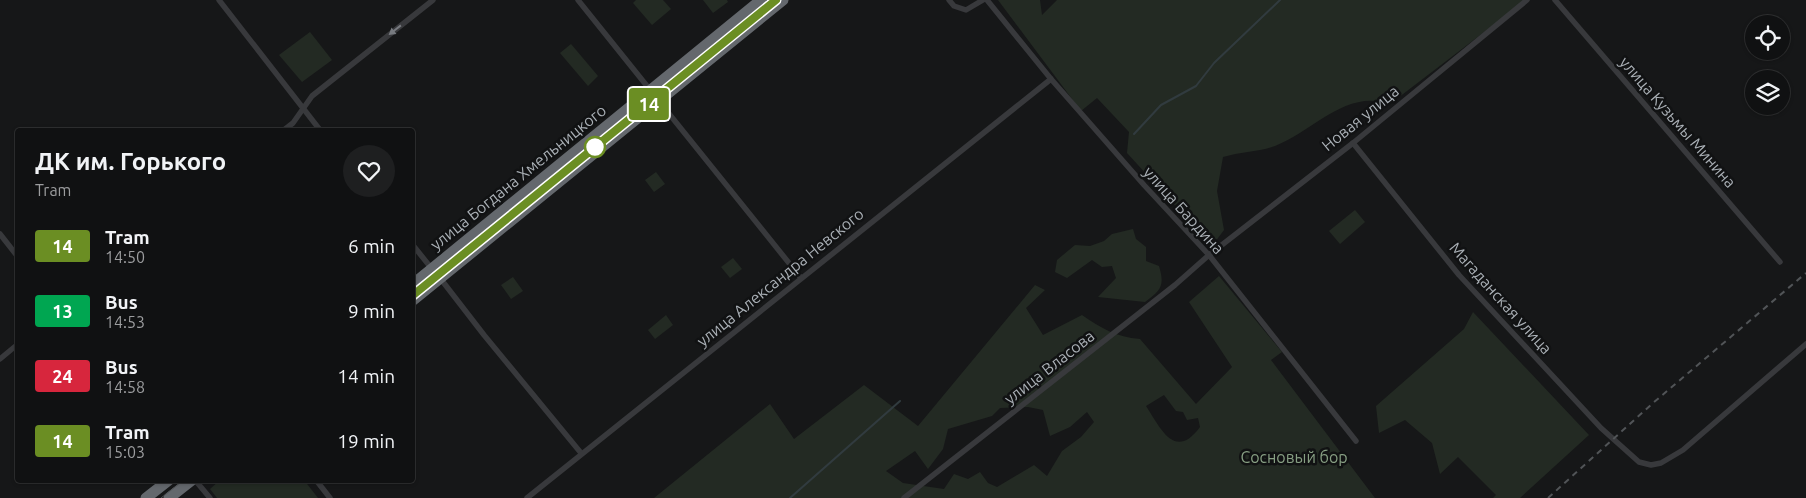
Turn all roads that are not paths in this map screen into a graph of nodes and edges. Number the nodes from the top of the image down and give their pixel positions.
1 (219, 0) edge
2 (433, 0) edge
3 (578, 0) edge
4 (761, 0) edge
5 (783, 0) edge
6 (949, 0) edge
7 (983, 0) edge
8 (987, 0) edge
9 (1527, 0) edge
10 (1555, 0) edge
11 (1051, 79) junction
12 (651, 89) junction
13 (658, 101) junction
14 (303, 109) junction
15 (287, 128) edge
16 (318, 128) edge
17 (1353, 143) junction
18 (0, 234) edge
19 (415, 248) edge
20 (15, 252) edge
21 (1210, 255) junction
22 (1780, 262) dead end
23 (432, 269) junction
24 (440, 278) junction
25 (801, 278) junction
26 (415, 283) edge
27 (415, 299) edge
28 (1806, 344) edge
29 (15, 346) edge
30 (0, 358) edge
31 (1356, 441) dead end
32 (581, 453) junction
33 (165, 483) edge
34 (189, 483) edge
35 (196, 483) edge
36 (318, 483) edge
37 (146, 498) edge
38 (169, 498) edge
39 (210, 498) edge
40 (330, 498) edge
41 (527, 498) edge
42 (904, 498) edge

1 - 14 street
2 -> 14 street
3 - 12 street
4 - 12 highway, улица Богдана Хмельницкого
5 - 13 highway, улица Богдана Хмельницкого
6 - 7 street
8 - 11 street, улица Бардина
9 - 17 street, Новая улица
10 - 22 street, улица Кузьмы Минина
11 - 21 street, улица Бардина
11 - 25 street, улица Александра Невского
12 - 13 street
12 - 23 highway, улица Богдана Хмельницкого
13 - 24 highway, улица Богдана Хмельницкого
13 - 25 street
14 - 15 street
14 - 16 street
17 - 21 street, Новая улица
17 - 28 street, Магаданская улица
18 - 20 street
19 - 23 street
21 - 31 street, улица Бардина
21 - 42 street, улица Власова
23 - 24 street
23 - 26 highway, улица Богдана Хмельницкого
24 - 27 highway, улица Богдана Хмельницкого
24 - 32 street
25 - 32 street, улица Александра Невского
29 - 30 street
32 - 41 street, улица Александра Невского
33 - 37 highway
34 - 38 highway
35 - 39 street
36 - 40 street

